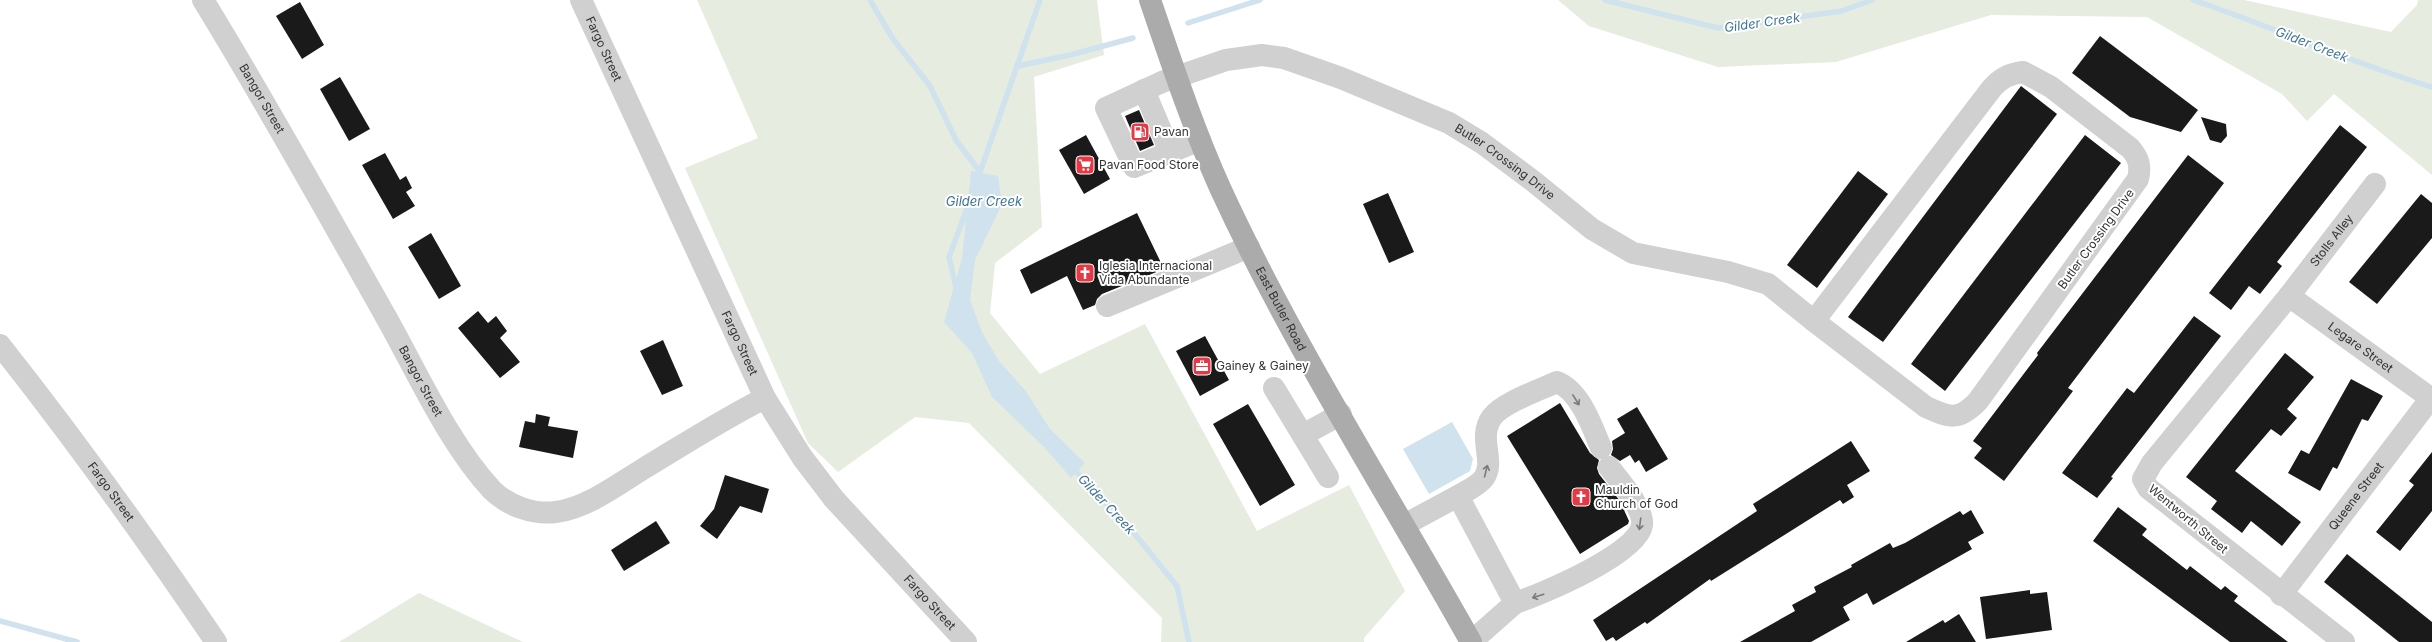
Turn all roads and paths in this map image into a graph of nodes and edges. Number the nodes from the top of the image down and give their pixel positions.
1 (203, 0) edge
2 (581, 0) edge
3 (1150, 0) edge
4 (1176, 77) junction
5 (1144, 90) junction
6 (1200, 140) junction
7 (1170, 152) junction
8 (2375, 184) dead end
9 (1249, 247) junction
10 (2289, 296) junction
11 (1107, 306) dead end
12 (1814, 321) junction
13 (0, 345) edge
14 (1274, 388) dead end
15 (764, 398) junction
16 (2432, 399) edge
17 (1341, 414) junction
18 (1303, 435) junction
19 (1328, 477) dead end
20 (1458, 496) junction
21 (1404, 525) junction
22 (2281, 595) junction
23 (1515, 603) junction
24 (216, 642) edge
25 (966, 642) edge
26 (1471, 642) edge
27 (2344, 642) edge

1 - 15 street, Bangor Street
2 - 15 street, Fargo Street
3 - 4 main road, East Butler Road
4 - 5 street, Butler Crossing Drive
4 - 6 main road, East Butler Road
4 - 12 street, Butler Crossing Drive
5 - 7 street
5 - 7 street, Butler Crossing Drive
6 - 7 street
6 - 9 main road, East Butler Road
8 - 10 street, Stolls Alley
9 - 11 street
9 - 17 main road, East Butler Road
10 - 16 street, Legare Street
10 - 22 street, Wentworth Street
12 - 12 street, Butler Crossing Drive
13 - 24 street, Fargo Street
14 - 18 street
15 - 25 street, Fargo Street
16 - 22 street, Queene Street
17 - 18 street
17 - 21 main road, East Butler Road
18 - 19 street
20 - 21 street
20 - 23 street
20 -> 23 street
21 - 26 main road, East Butler Road
22 - 27 street, Wentworth Street
23 - 26 street

